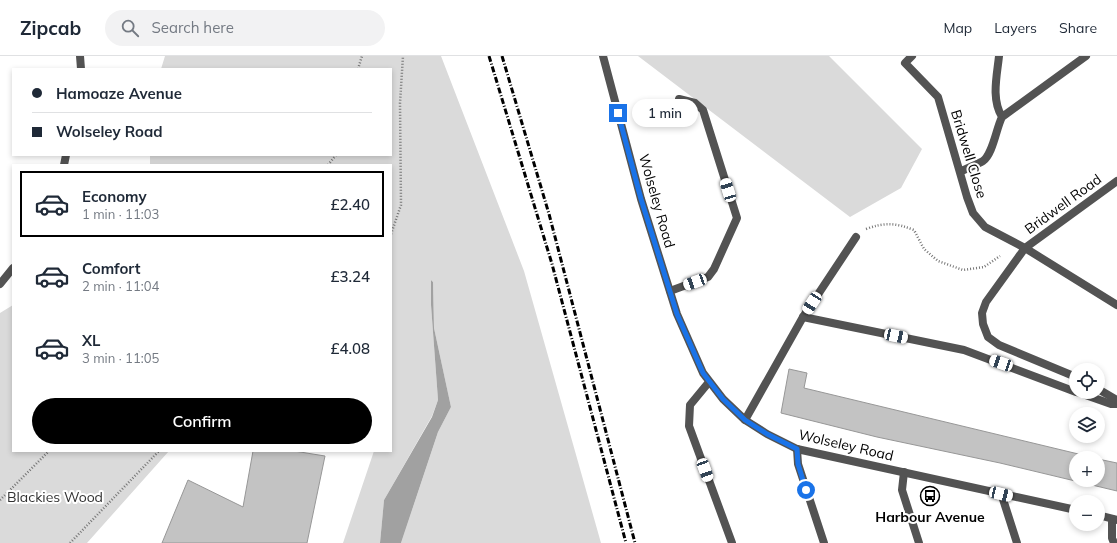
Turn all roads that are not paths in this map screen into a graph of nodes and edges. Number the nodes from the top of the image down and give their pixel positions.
1 (80, 56) edge
2 (603, 56) edge
3 (912, 56) edge
4 (999, 56) edge
5 (1086, 56) edge
6 (81, 68) edge
7 (679, 99) dead end
8 (1002, 117) junction
9 (960, 172) junction
10 (1117, 181) edge
11 (856, 237) road end
12 (1021, 246) junction
13 (12, 269) edge
14 (0, 284) edge
15 (670, 291) junction
16 (1117, 305) edge
17 (804, 317) junction
18 (1069, 374) edge
19 (709, 382) junction
20 (1069, 389) edge
21 (1105, 393) edge
22 (1097, 399) edge
23 (1117, 400) edge
24 (1117, 404) edge
25 (745, 420) junction
26 (797, 449) junction
27 (904, 472) junction
28 (1001, 494) junction
29 (1069, 509) edge
30 (1105, 517) edge
31 (1115, 519) edge
32 (732, 543) edge
33 (824, 543) edge
34 (920, 543) edge
35 (1017, 543) edge
36 (1114, 543) edge

1 - 6 street
2 - 15 street, Wolseley Road
3 - 9 street, Bridwell Close
4 - 8 street
5 - 8 street
7 - 15 street
8 - 9 street
9 - 12 street, Bridwell Close
10 - 12 street, Bridwell Road
11 - 17 street
12 - 16 street, Bridwell Close
12 - 18 street, Bridwell Road
13 - 14 street
15 - 19 street, Wolseley Road
17 - 20 street
17 - 25 street
19 - 25 street, Wolseley Road
19 - 32 street
21 - 23 street
22 - 24 street
25 - 26 street, Wolseley Road
26 - 27 street, Wolseley Road
26 - 33 street
27 - 28 street, Wolseley Road
27 - 34 street
28 - 29 street, Wolseley Road
28 - 35 street
30 - 31 street
31 - 36 street

